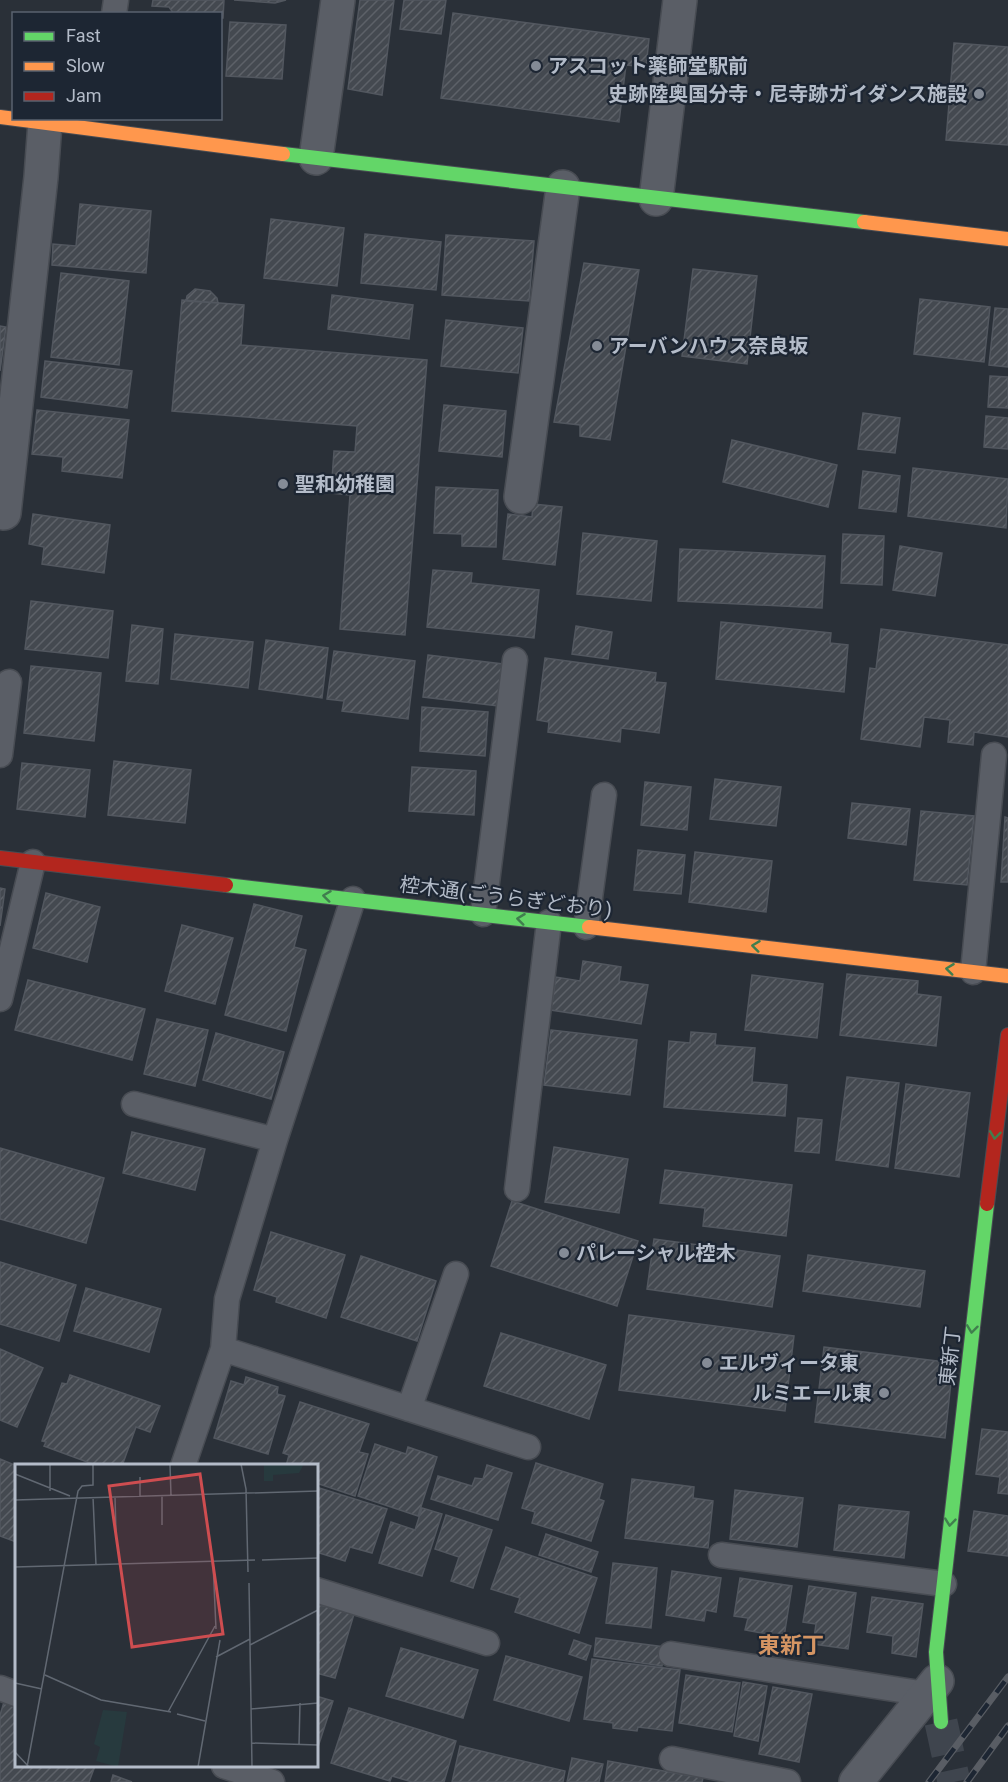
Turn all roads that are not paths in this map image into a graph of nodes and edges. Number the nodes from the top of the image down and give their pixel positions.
1 (338, 0) edge
2 (680, 0) edge
3 (22, 120) edge
4 (45, 123) junction
5 (101, 124) edge
6 (316, 159) junction
7 (563, 187) junction
8 (656, 199) junction
9 (1008, 239) edge
10 (521, 497) dead end
11 (4, 513) dead end
12 (515, 660) dead end
13 (9, 682) dead end
14 (0, 755) edge
15 (994, 755) dead end
16 (604, 795) dead end
17 (0, 858) edge
18 (33, 862) junction
19 (353, 899) junction
20 (483, 914) junction
21 (549, 922) junction
22 (586, 927) junction
23 (973, 972) junction
24 (1008, 976) edge
25 (0, 999) edge
26 (1008, 1035) edge
27 (134, 1104) dead end
28 (275, 1140) junction
29 (517, 1189) dead end
30 (456, 1274) dead end
31 (223, 1349) junction
32 (409, 1408) junction
33 (528, 1447) dead end
34 (184, 1464) edge
35 (721, 1555) dead end
36 (944, 1584) junction
37 (318, 1591) edge
38 (487, 1643) dead end
39 (671, 1654) dead end
40 (932, 1687) junction
41 (0, 1688) edge
42 (15, 1694) edge
43 (941, 1722) tunnel mouth
44 (672, 1759) dead end
45 (227, 1767) edge
46 (272, 1782) edge
47 (788, 1782) edge
48 (855, 1782) edge

1 - 6 street
2 - 8 street
3 - 4 street
4 - 5 street
4 - 11 street
5 - 6 street
6 - 7 street
7 - 8 street
7 - 10 street
8 - 9 street
12 - 20 lane
13 - 14 lane
15 - 23 lane
16 - 22 lane
17 - 18 street, 椌木通(ごうらぎどおり)
19 -> 18 street, 椌木通(ごうらぎどおり)
18 - 25 lane
19 - 20 street, 椌木通(ごうらぎどおり)
19 - 28 lane
21 -> 20 street, 椌木通(ごうらぎどおり)
21 - 22 street, 椌木通(ごうらぎどおり)
21 - 29 lane
23 -> 22 street, 椌木通(ごうらぎどおり)
23 - 24 street, 椌木通(ごうらぎどおり)
26 -> 36 street, 東新丁
27 - 28 lane
28 - 31 lane
30 - 32 lane
31 - 32 lane
31 - 34 lane
32 - 33 lane
35 - 36 lane
36 - 40 street, 東新丁
37 - 38 lane
39 - 40 lane
40 - 43 street, 東新丁
40 - 48 street
41 - 42 lane
44 - 47 lane
45 - 46 lane

